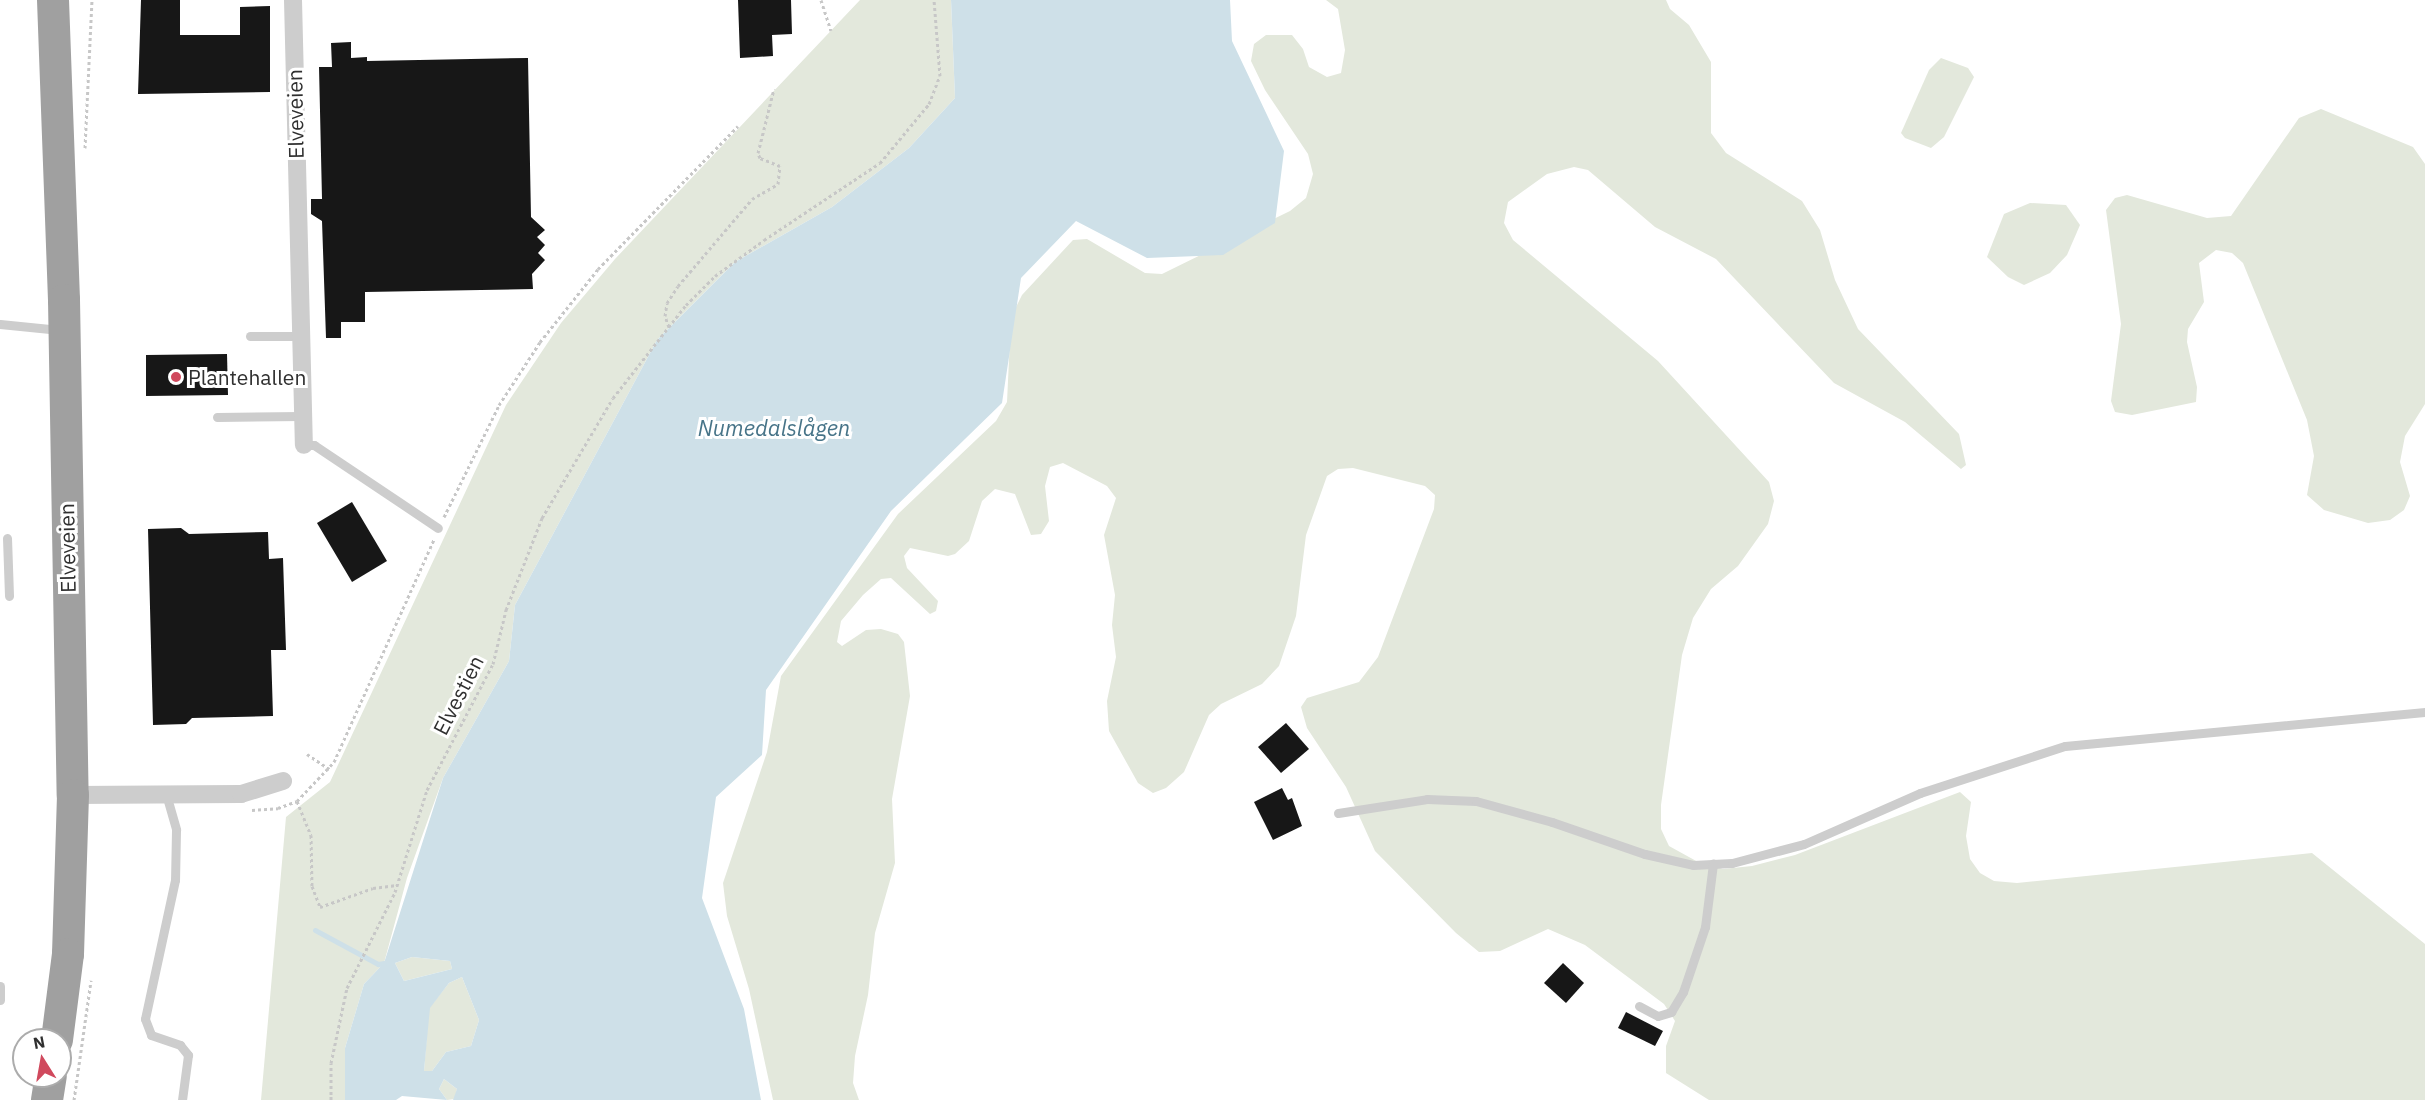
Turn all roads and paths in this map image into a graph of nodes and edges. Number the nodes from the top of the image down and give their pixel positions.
1 (53, 0) edge
2 (73, 0) edge
3 (293, 0) edge
4 (821, 0) edge
5 (934, 0) edge
6 (831, 30) dead end
7 (774, 89) dead end
8 (738, 126) dead end
9 (64, 315) junction
10 (0, 324) edge
11 (669, 327) junction
12 (250, 336) dead end
13 (300, 336) junction
14 (302, 416) junction
15 (217, 417) dead end
16 (304, 445) joint
17 (438, 528) junction
18 (7, 538) dead end
19 (9, 596) dead end
20 (2425, 712) edge
21 (307, 754) dead end
22 (329, 769) junction
23 (283, 781) dead end
24 (73, 795) junction
25 (166, 795) junction
26 (297, 801) junction
27 (241, 811) dead end
28 (1338, 813) dead end
29 (1713, 864) junction
30 (397, 885) junction
31 (0, 987) edge
32 (0, 1000) edge
33 (1639, 1006) dead end
34 (59, 1028) edge
35 (182, 1100) edge
36 (331, 1100) edge

1 - 9 highway, Elveveien
2 - 9 highway, Elveveien
3 - 13 street, Elveveien
4 - 6 path
5 - 11 path, Elvestien
7 - 11 path
8 - 17 path
9 - 10 lane
9 - 24 highway, Elveveien
11 - 30 path, Elvestien
12 - 13 lane
13 - 14 street, Elveveien
14 - 15 lane
14 - 16 street, Elveveien
16 - 17 lane
17 - 22 path
18 - 19 lane
20 - 29 lane
21 - 22 path
22 - 26 path
23 - 25 street
24 - 25 street
24 - 34 highway, Elveveien
25 - 35 lane
26 - 27 path
26 - 30 path
28 - 29 lane
29 - 33 lane
30 - 36 path, Elvestien
31 - 32 lane

